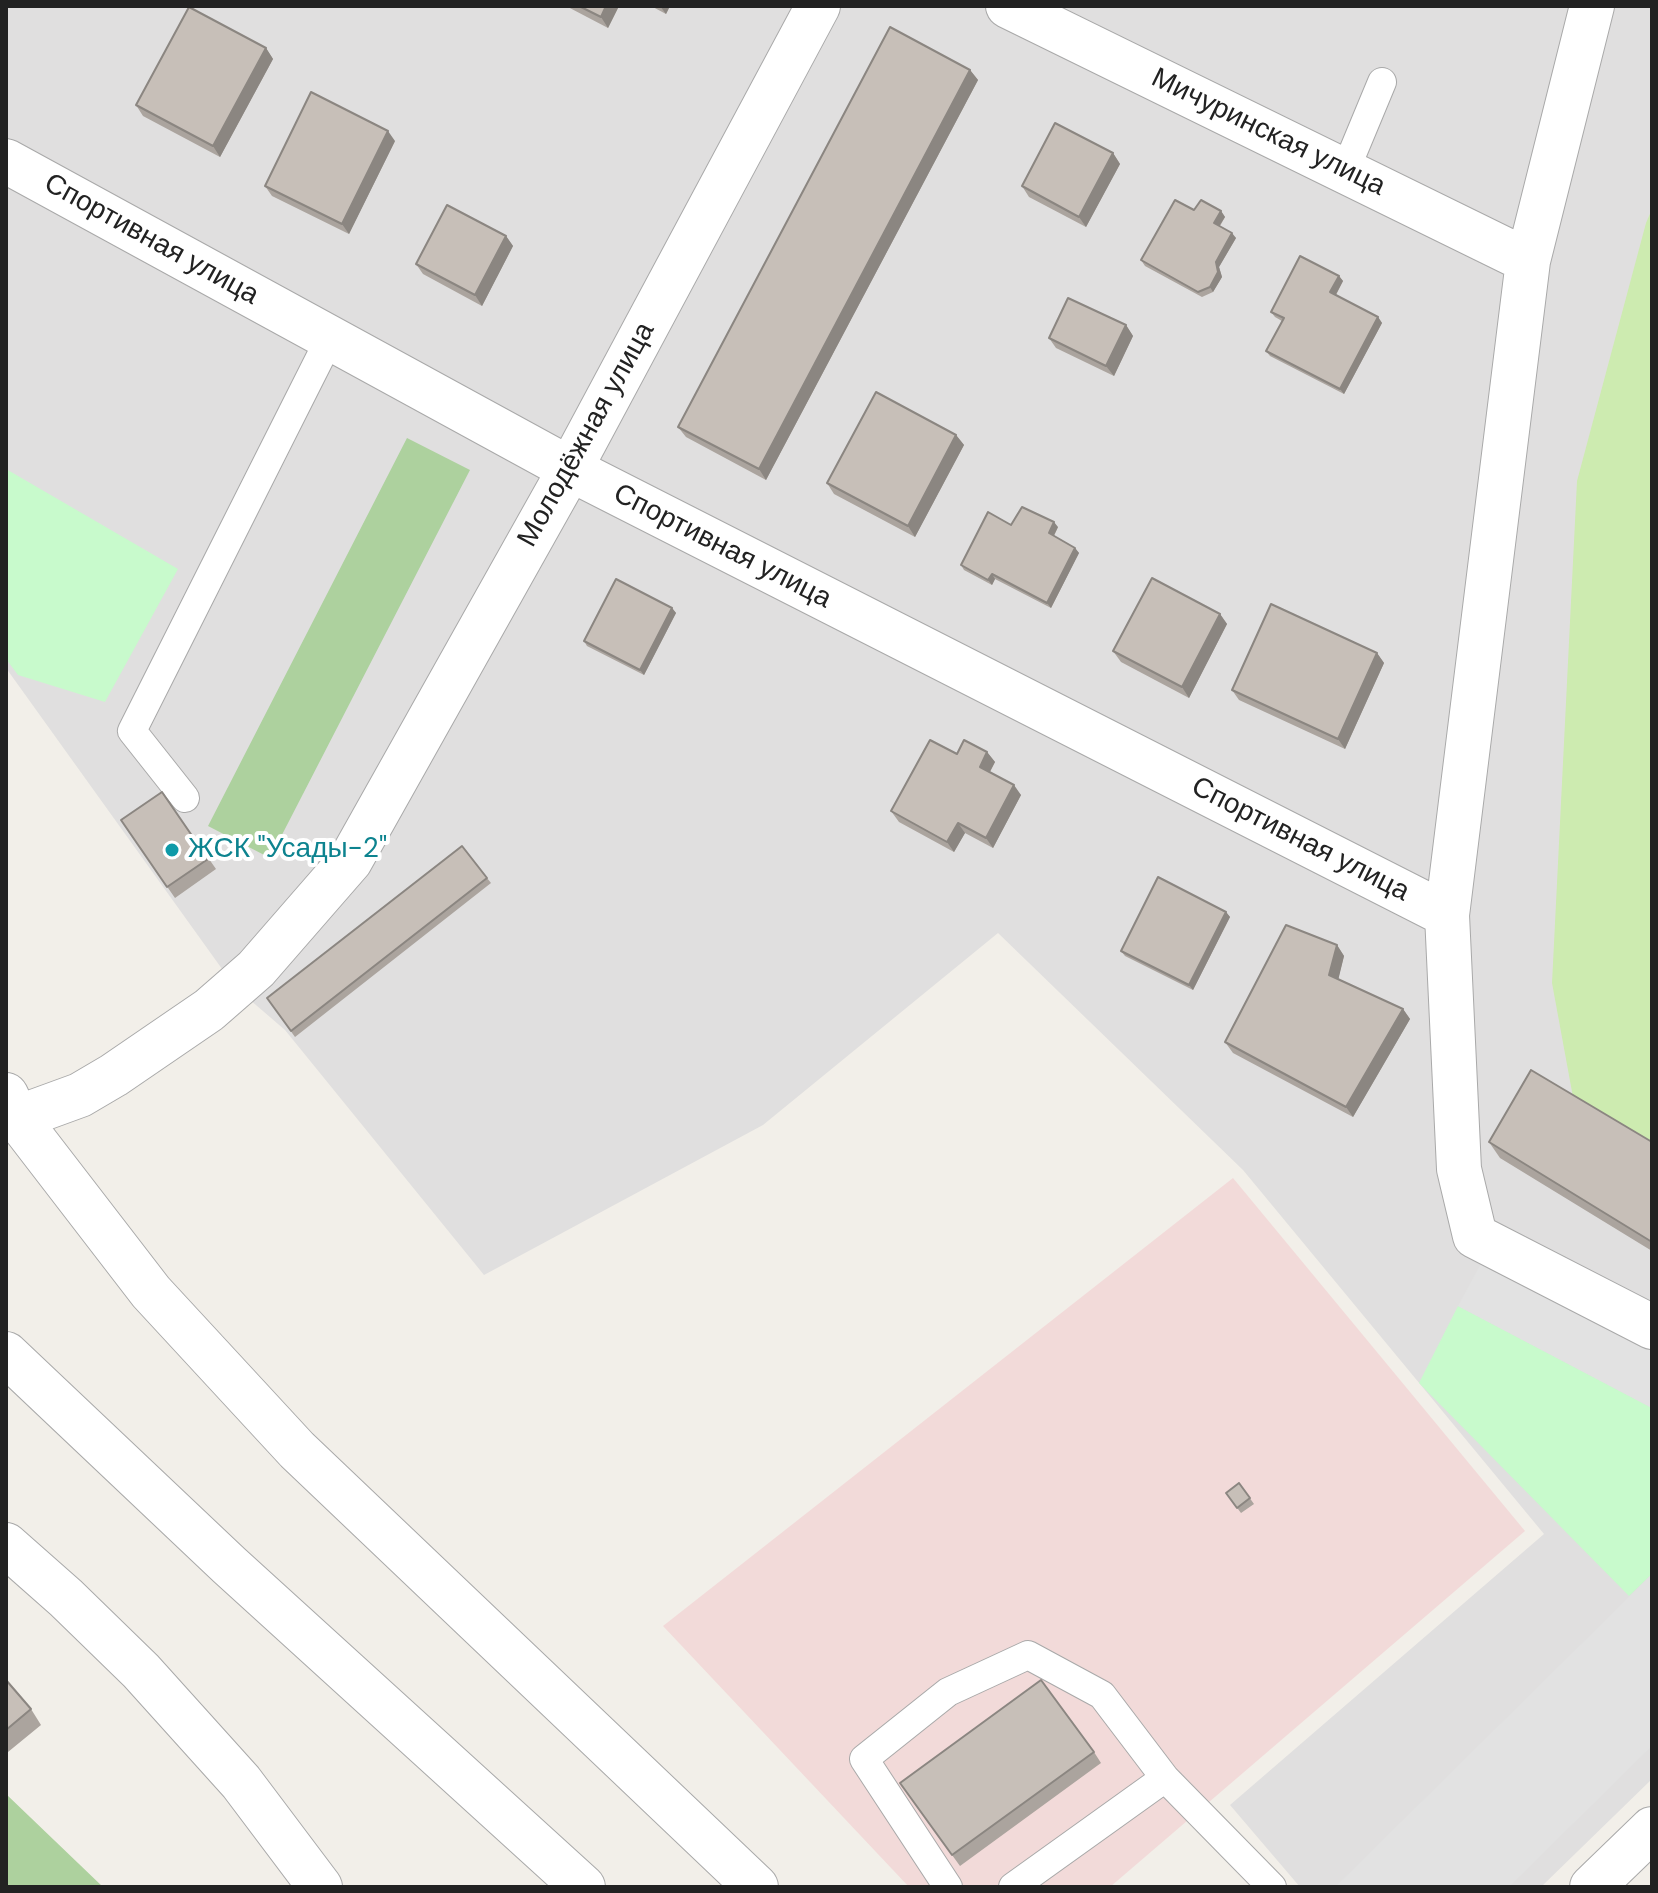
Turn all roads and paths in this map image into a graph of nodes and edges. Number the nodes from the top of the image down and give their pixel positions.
1 (818, 6) edge
2 (1008, 6) edge
3 (1592, 6) edge
4 (1382, 82) dead end
5 (6, 161) edge
6 (1345, 171) junction
7 (1528, 261) junction
8 (330, 338) junction
9 (570, 469) junction
10 (185, 798) dead end
11 (1447, 915) junction
12 (12, 1106) edge
13 (1652, 1327) edge
14 (6, 1354) edge
15 (6, 1545) edge
16 (1165, 1778) junction
17 (1652, 1829) edge
18 (320, 1887) edge
19 (583, 1887) edge
20 (756, 1887) edge
21 (948, 1887) edge
22 (1013, 1887) edge
23 (1272, 1887) edge
24 (1592, 1887) edge

1 - 9 street, Молодёжная улица
2 - 6 street, Мичуринская улица
3 - 7 street
4 - 6 lane
5 - 8 street, Спортивная улица
6 - 7 street, Мичуринская улица
7 - 11 street
8 - 9 street, Спортивная улица
8 - 10 lane
9 - 11 street, Спортивная улица
9 - 12 street, Молодёжная улица
11 - 13 street
12 - 20 street
14 - 19 street
15 - 18 street
16 - 21 lane
16 - 22 lane
16 - 23 lane
17 - 24 street

